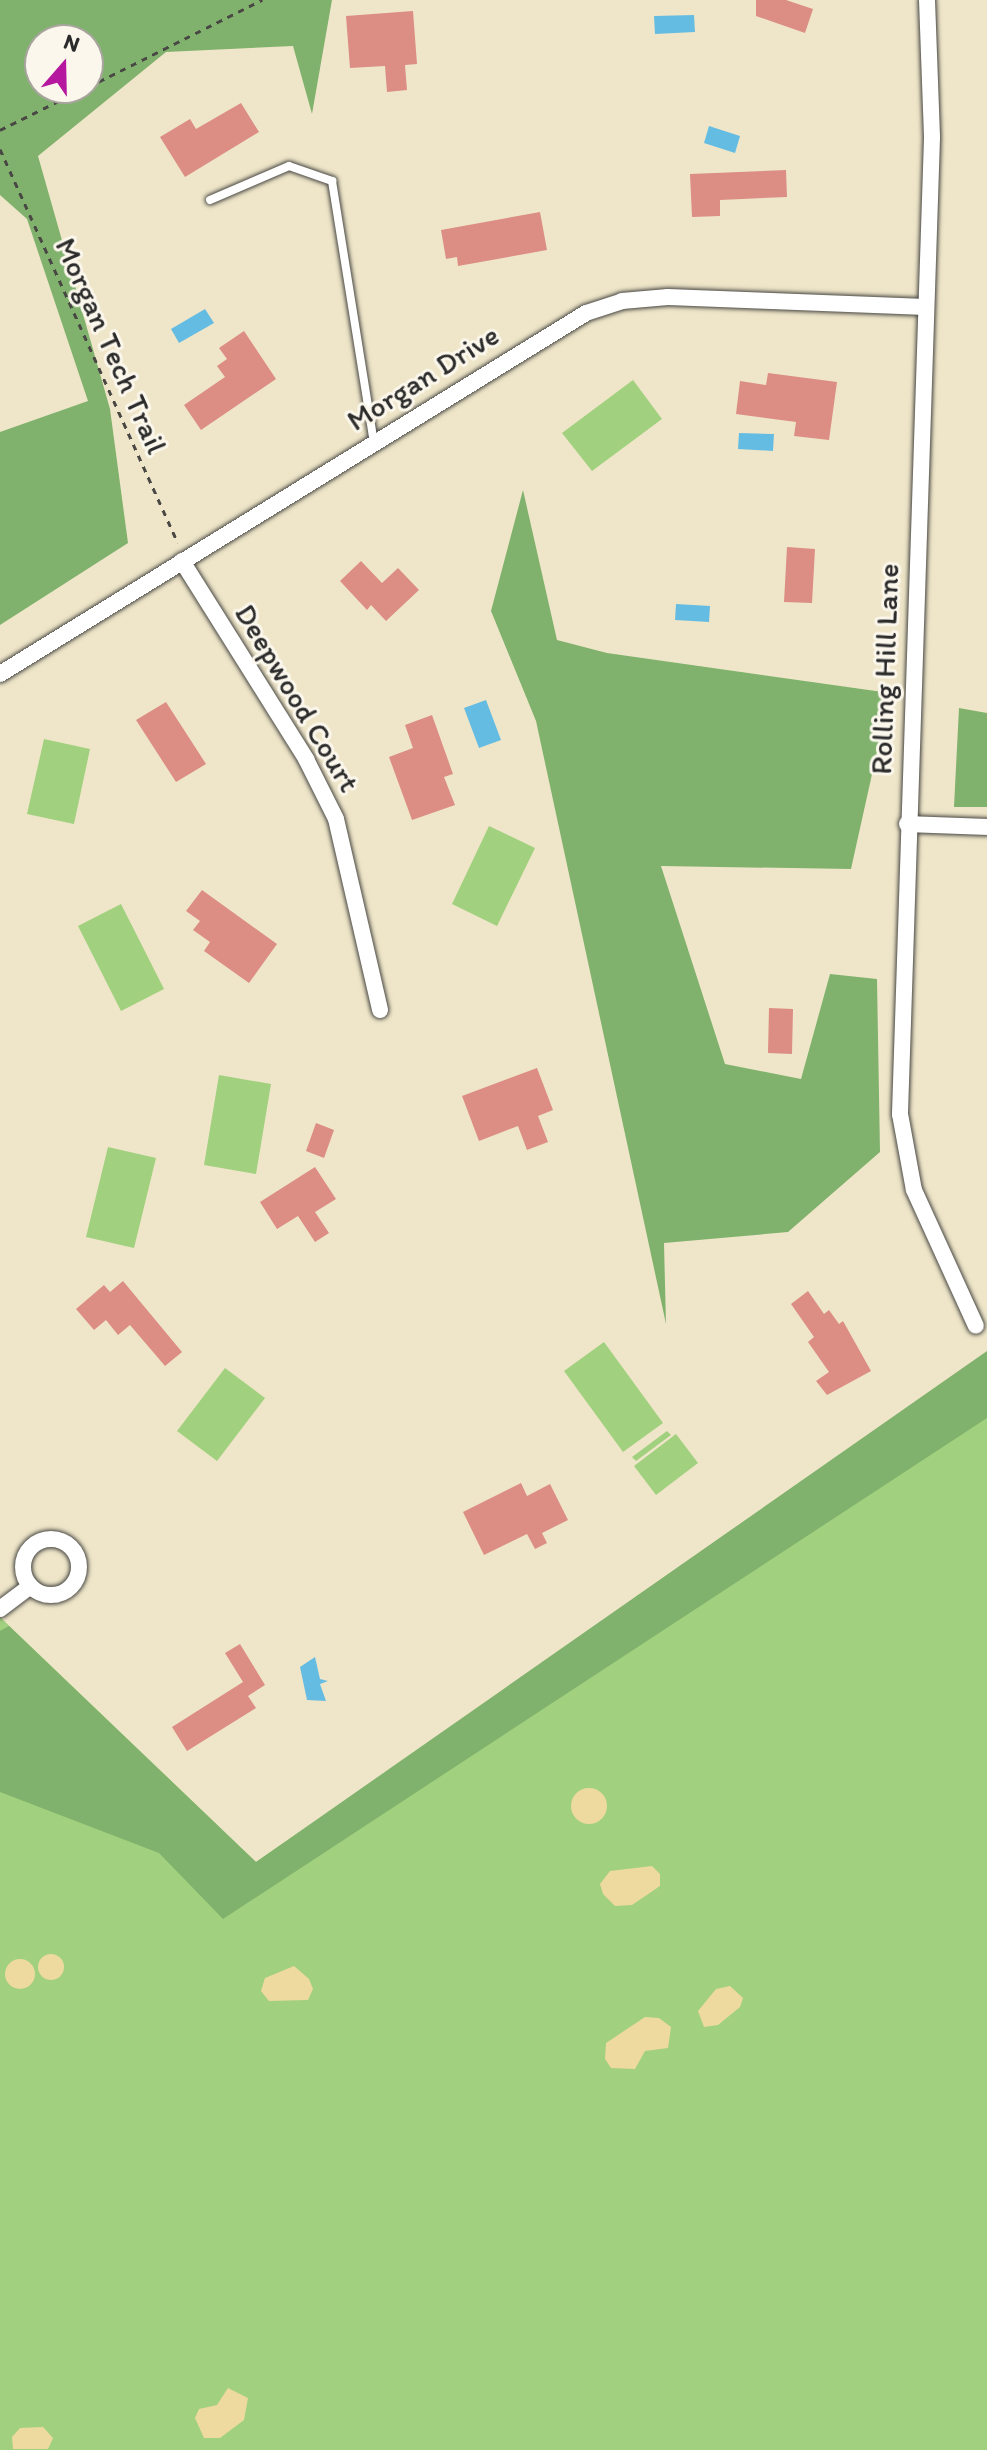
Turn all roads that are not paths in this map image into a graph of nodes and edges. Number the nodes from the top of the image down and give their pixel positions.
1 (927, 0) edge
2 (210, 200) dead end
3 (926, 307) junction
4 (374, 442) junction
5 (184, 560) junction
6 (0, 674) edge
7 (907, 824) junction
8 (987, 827) edge
9 (380, 1010) dead end
10 (976, 1326) dead end
11 (30, 1586) dead end
12 (0, 1609) edge

1 - 3 street, Rolling Hill Lane
2 - 4 lane
3 - 4 street, Morgan Drive
3 - 7 street, Rolling Hill Lane
4 - 5 street, Morgan Drive
5 - 6 street, Morgan Drive
5 - 9 street, Deepwood Court
7 - 8 street
7 - 10 street, Rolling Hill Lane
11 - 12 street

